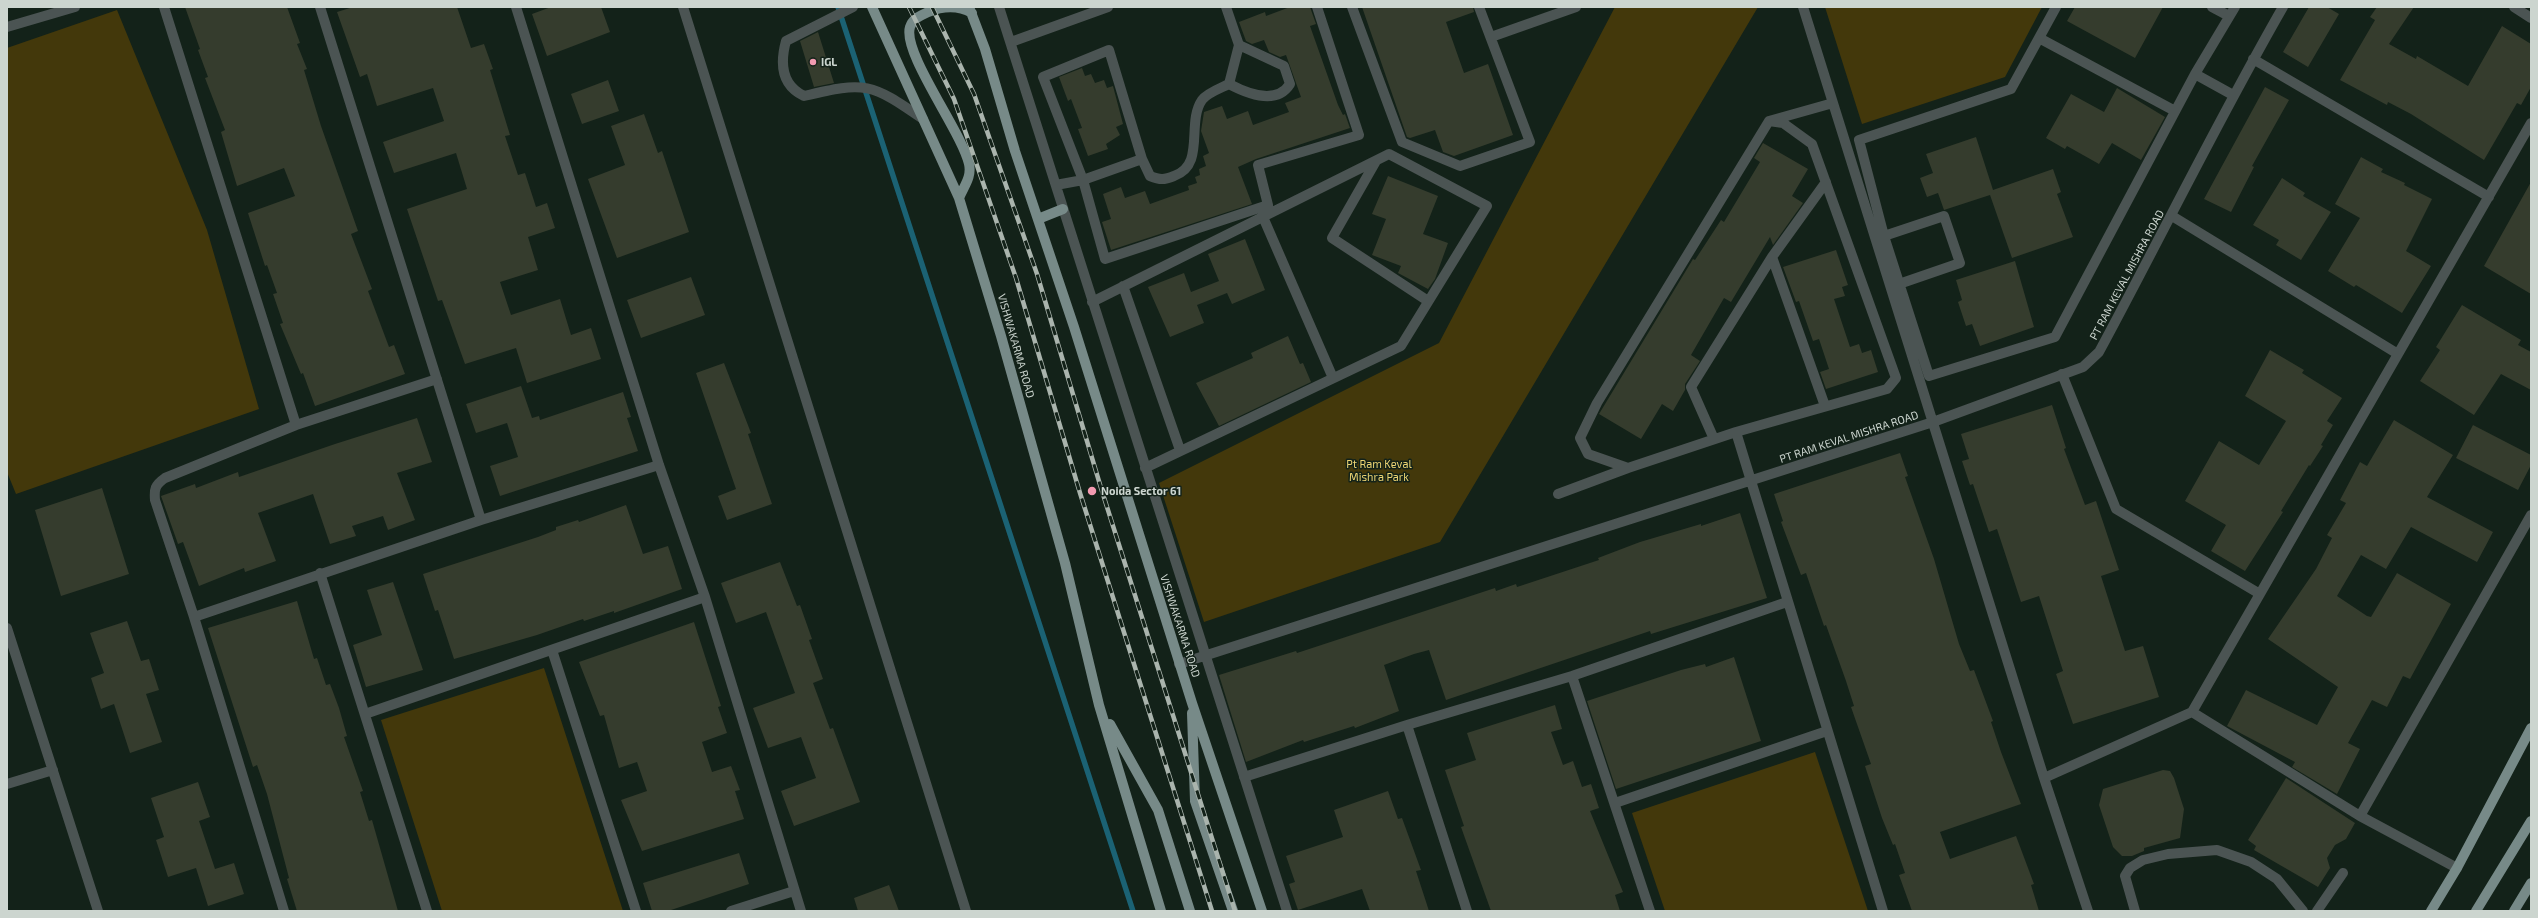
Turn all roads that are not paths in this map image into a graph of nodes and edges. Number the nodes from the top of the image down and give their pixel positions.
1 (75, 7) edge
2 (164, 7) edge
3 (320, 7) edge
4 (516, 7) edge
5 (683, 7) edge
6 (853, 7) edge
7 (872, 7) edge
8 (999, 7) edge
9 (1108, 7) edge
10 (1226, 7) edge
11 (1317, 7) edge
12 (1352, 7) edge
13 (1479, 7) edge
14 (1576, 7) edge
15 (1803, 7) edge
16 (2056, 7) edge
17 (2212, 7) edge
18 (2235, 7) edge
19 (2284, 7) edge
20 (2514, 7) edge
21 (971, 10) edge
22 (2229, 16) junction
23 (2531, 18) edge
24 (7, 27) edge
25 (1490, 37) junction
26 (2039, 38) junction
27 (1011, 42) junction
28 (1239, 45) junction
29 (2253, 59) junction
30 (2195, 74) junction
31 (1229, 84) junction
32 (2233, 95) junction
33 (1833, 103) junction
34 (2175, 111) junction
35 (923, 119) junction
36 (1769, 121) junction
37 (2531, 123) edge
38 (1142, 159) junction
39 (1376, 161) junction
40 (1083, 180) junction
41 (1826, 182) junction
42 (1056, 186) junction
43 (2488, 197) junction
44 (959, 198) junction
45 (1063, 209) junction
46 (2172, 216) junction
47 (1263, 217) junction
48 (1038, 219) junction
49 (1884, 236) junction
50 (1772, 256) junction
51 (1887, 261) junction
52 (1899, 284) junction
53 (1123, 286) junction
54 (1428, 301) junction
55 (1092, 302) junction
56 (2398, 354) junction
57 (2062, 374) junction
58 (1333, 378) junction
59 (437, 380) junction
60 (1825, 406) junction
61 (1933, 422) junction
62 (296, 425) junction
63 (1736, 432) junction
64 (1714, 439) junction
65 (1180, 450) junction
66 (659, 465) junction
67 (1145, 468) junction
68 (1628, 468) junction
69 (1752, 482) junction
70 (1558, 494) dead end
71 (2531, 515) edge
72 (481, 520) junction
73 (320, 573) junction
74 (2260, 594) junction
75 (705, 597) junction
76 (1787, 602) junction
77 (194, 617) junction
78 (8, 634) edge
79 (552, 650) junction
80 (1206, 657) junction
81 (1179, 664) junction
82 (1572, 676) junction
83 (1192, 704) junction
84 (1099, 705) junction
85 (2192, 712) junction
86 (365, 714) junction
87 (1407, 725) junction
88 (2531, 728) edge
89 (1827, 731) junction
90 (53, 770) junction
91 (1244, 778) junction
92 (2044, 778) junction
93 (7, 784) edge
94 (1615, 803) junction
95 (2360, 816) junction
96 (2531, 821) edge
97 (2457, 868) junction
98 (2343, 873) dead end
99 (2531, 883) edge
100 (794, 891) junction
101 (98, 911) edge
102 (284, 911) edge
103 (427, 911) edge
104 (636, 911) edge
105 (731, 911) edge
106 (801, 911) edge
107 (966, 911) edge
108 (1162, 911) edge
109 (1190, 911) edge
110 (1233, 911) edge
111 (1262, 911) edge
112 (1287, 911) edge
113 (1467, 911) edge
114 (1650, 911) edge
115 (1884, 911) edge
116 (2088, 911) edge
117 (2135, 911) edge
118 (2304, 911) edge
119 (2317, 911) edge
120 (2431, 911) edge
121 (2476, 911) edge
122 (2514, 911) edge

1 - 24 street
2 - 62 street
3 - 59 street
4 - 66 street
5 - 107 street
6 - 35 street
7 - 35 main road, VISHWAKARMA ROAD
8 - 27 street
9 - 27 street
10 - 28 street
11 - 40 street
12 - 25 street
13 - 25 street
14 - 25 street
15 - 33 street
16 - 26 street
17 - 22 street
18 - 22 street
19 - 29 street, PT RAM KEVAL MISHRA ROAD
20 - 23 street
21 - 44 main road
21 - 48 main road, VISHWAKARMA ROAD
22 - 30 street
26 - 34 street
26 - 49 street
27 - 42 street
28 - 31 street
28 - 31 street
29 - 32 street, PT RAM KEVAL MISHRA ROAD
29 - 43 street
30 - 32 street
30 - 34 street
31 - 38 street
32 - 46 street, PT RAM KEVAL MISHRA ROAD
33 - 36 street
33 - 51 street
34 - 52 street
35 - 44 main road, VISHWAKARMA ROAD
36 - 41 street
36 - 68 street
37 - 43 street
38 - 40 street
38 - 40 street
39 - 47 street
39 - 54 street
39 - 54 street
40 - 42 street
41 - 50 street
41 - 60 street
42 - 45 street
43 - 56 street
44 - 84 main road, VISHWAKARMA ROAD
45 - 48 main road
45 - 55 street
46 - 56 street
46 - 57 street, PT RAM KEVAL MISHRA ROAD
47 - 53 street
47 - 58 street
48 - 81 main road, VISHWAKARMA ROAD
49 - 51 street
49 - 52 street
50 - 60 street
50 - 64 street
51 - 52 street
51 - 61 street
53 - 55 street
53 - 65 street
54 - 58 street
55 - 67 street
56 - 74 street
57 - 61 street, PT RAM KEVAL MISHRA ROAD
57 - 74 street
58 - 65 street
59 - 62 street
59 - 72 street
60 - 63 street
61 - 69 street, PT RAM KEVAL MISHRA ROAD
61 - 92 street
62 - 77 street
63 - 64 street
63 - 69 street
64 - 68 street
65 - 67 street
66 - 72 street
66 - 75 street
67 - 80 street
68 - 70 street
69 - 76 street
69 - 80 street, PT RAM KEVAL MISHRA ROAD
71 - 95 street
72 - 73 street
73 - 77 street
73 - 86 street
74 - 85 street
75 - 79 street
75 - 100 street
76 - 82 street
76 - 89 street
77 - 102 street
78 - 90 street
79 - 86 street
79 - 104 street
80 - 81 street, PT RAM KEVAL MISHRA ROAD
80 - 91 street
81 - 83 main road, VISHWAKARMA ROAD
82 - 87 street
82 - 94 street
83 - 110 main road
83 - 111 main road, VISHWAKARMA ROAD
84 - 108 main road
84 - 109 main road
85 - 92 street
85 - 95 street
86 - 103 street
87 - 91 street
87 - 113 street
88 - 97 main road
89 - 94 street
89 - 115 street
90 - 93 street
90 - 101 street
91 - 112 street
92 - 116 street
94 - 114 street
95 - 97 street
96 - 121 main road
97 - 120 main road
98 - 119 street
99 - 122 main road
100 - 105 street
100 - 106 street
117 - 118 street

